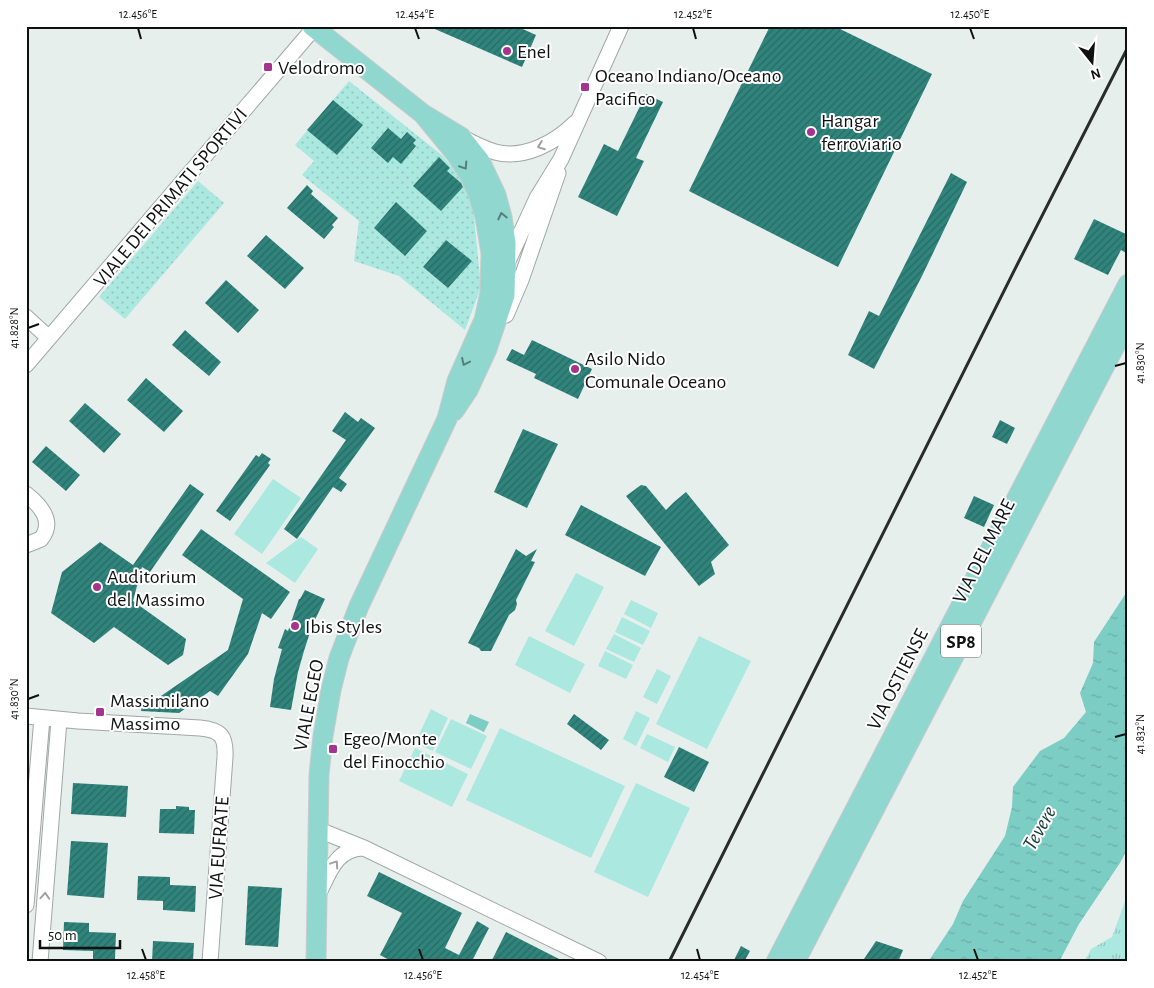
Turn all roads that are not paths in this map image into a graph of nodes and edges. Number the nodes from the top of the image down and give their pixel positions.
1 (621, 26) edge
2 (313, 27) edge
3 (423, 114) junction
4 (580, 118) junction
5 (460, 137) junction
6 (561, 159) junction
7 (531, 247) junction
8 (491, 253) junction
9 (506, 264) junction
10 (1128, 284) edge
11 (488, 300) junction
12 (26, 317) edge
13 (1128, 321) edge
14 (49, 338) junction
15 (488, 349) junction
16 (26, 365) edge
17 (447, 419) junction
18 (26, 494) edge
19 (26, 545) edge
20 (26, 716) edge
21 (42, 718) junction
22 (58, 720) junction
23 (31, 786) edge
24 (52, 788) junction
25 (319, 830) junction
26 (364, 848) junction
27 (28, 869) edge
28 (47, 870) junction
29 (318, 895) junction
30 (26, 905) edge
31 (36, 956) edge
32 (210, 962) edge
33 (316, 962) edge
34 (599, 962) edge
35 (776, 962) edge
36 (794, 962) edge

1 - 4 street
2 - 3 main road, VIALE EGEO
2 - 14 street, VIALE DEI PRIMATI SPORTIVI
3 - 5 main road, VIALE EGEO
3 -> 8 main road, VIALE EGEO
4 -> 5 street
4 - 6 street
9 -> 5 main road, VIALE EGEO
6 - 7 street
6 - 9 street
7 - 9 street
7 - 15 street
8 - 9 street
8 - 11 main road, VIALE EGEO
9 - 11 street, VIALE EGEO
9 - 15 main road, VIALE EGEO
10 - 35 main road, VIA OSTIENSE
11 -> 17 main road, VIALE EGEO
12 - 14 street
13 - 36 main road, VIA DEL MARE / SP8
14 - 16 street, VIALE DEI PRIMATI SPORTIVI
15 - 17 main road, VIALE EGEO
17 - 25 main road, VIALE EGEO
18 - 19 street
20 - 21 street
21 - 22 street
21 - 23 street
22 - 24 street
22 - 32 street, VIA EUFRATE
23 - 24 street
23 - 27 street
24 - 28 street
25 - 26 street
25 - 29 main road, VIALE EGEO
29 -> 26 street
26 - 34 street
27 - 28 street
27 - 30 street
31 -> 28 street
29 - 33 main road, VIALE EGEO

